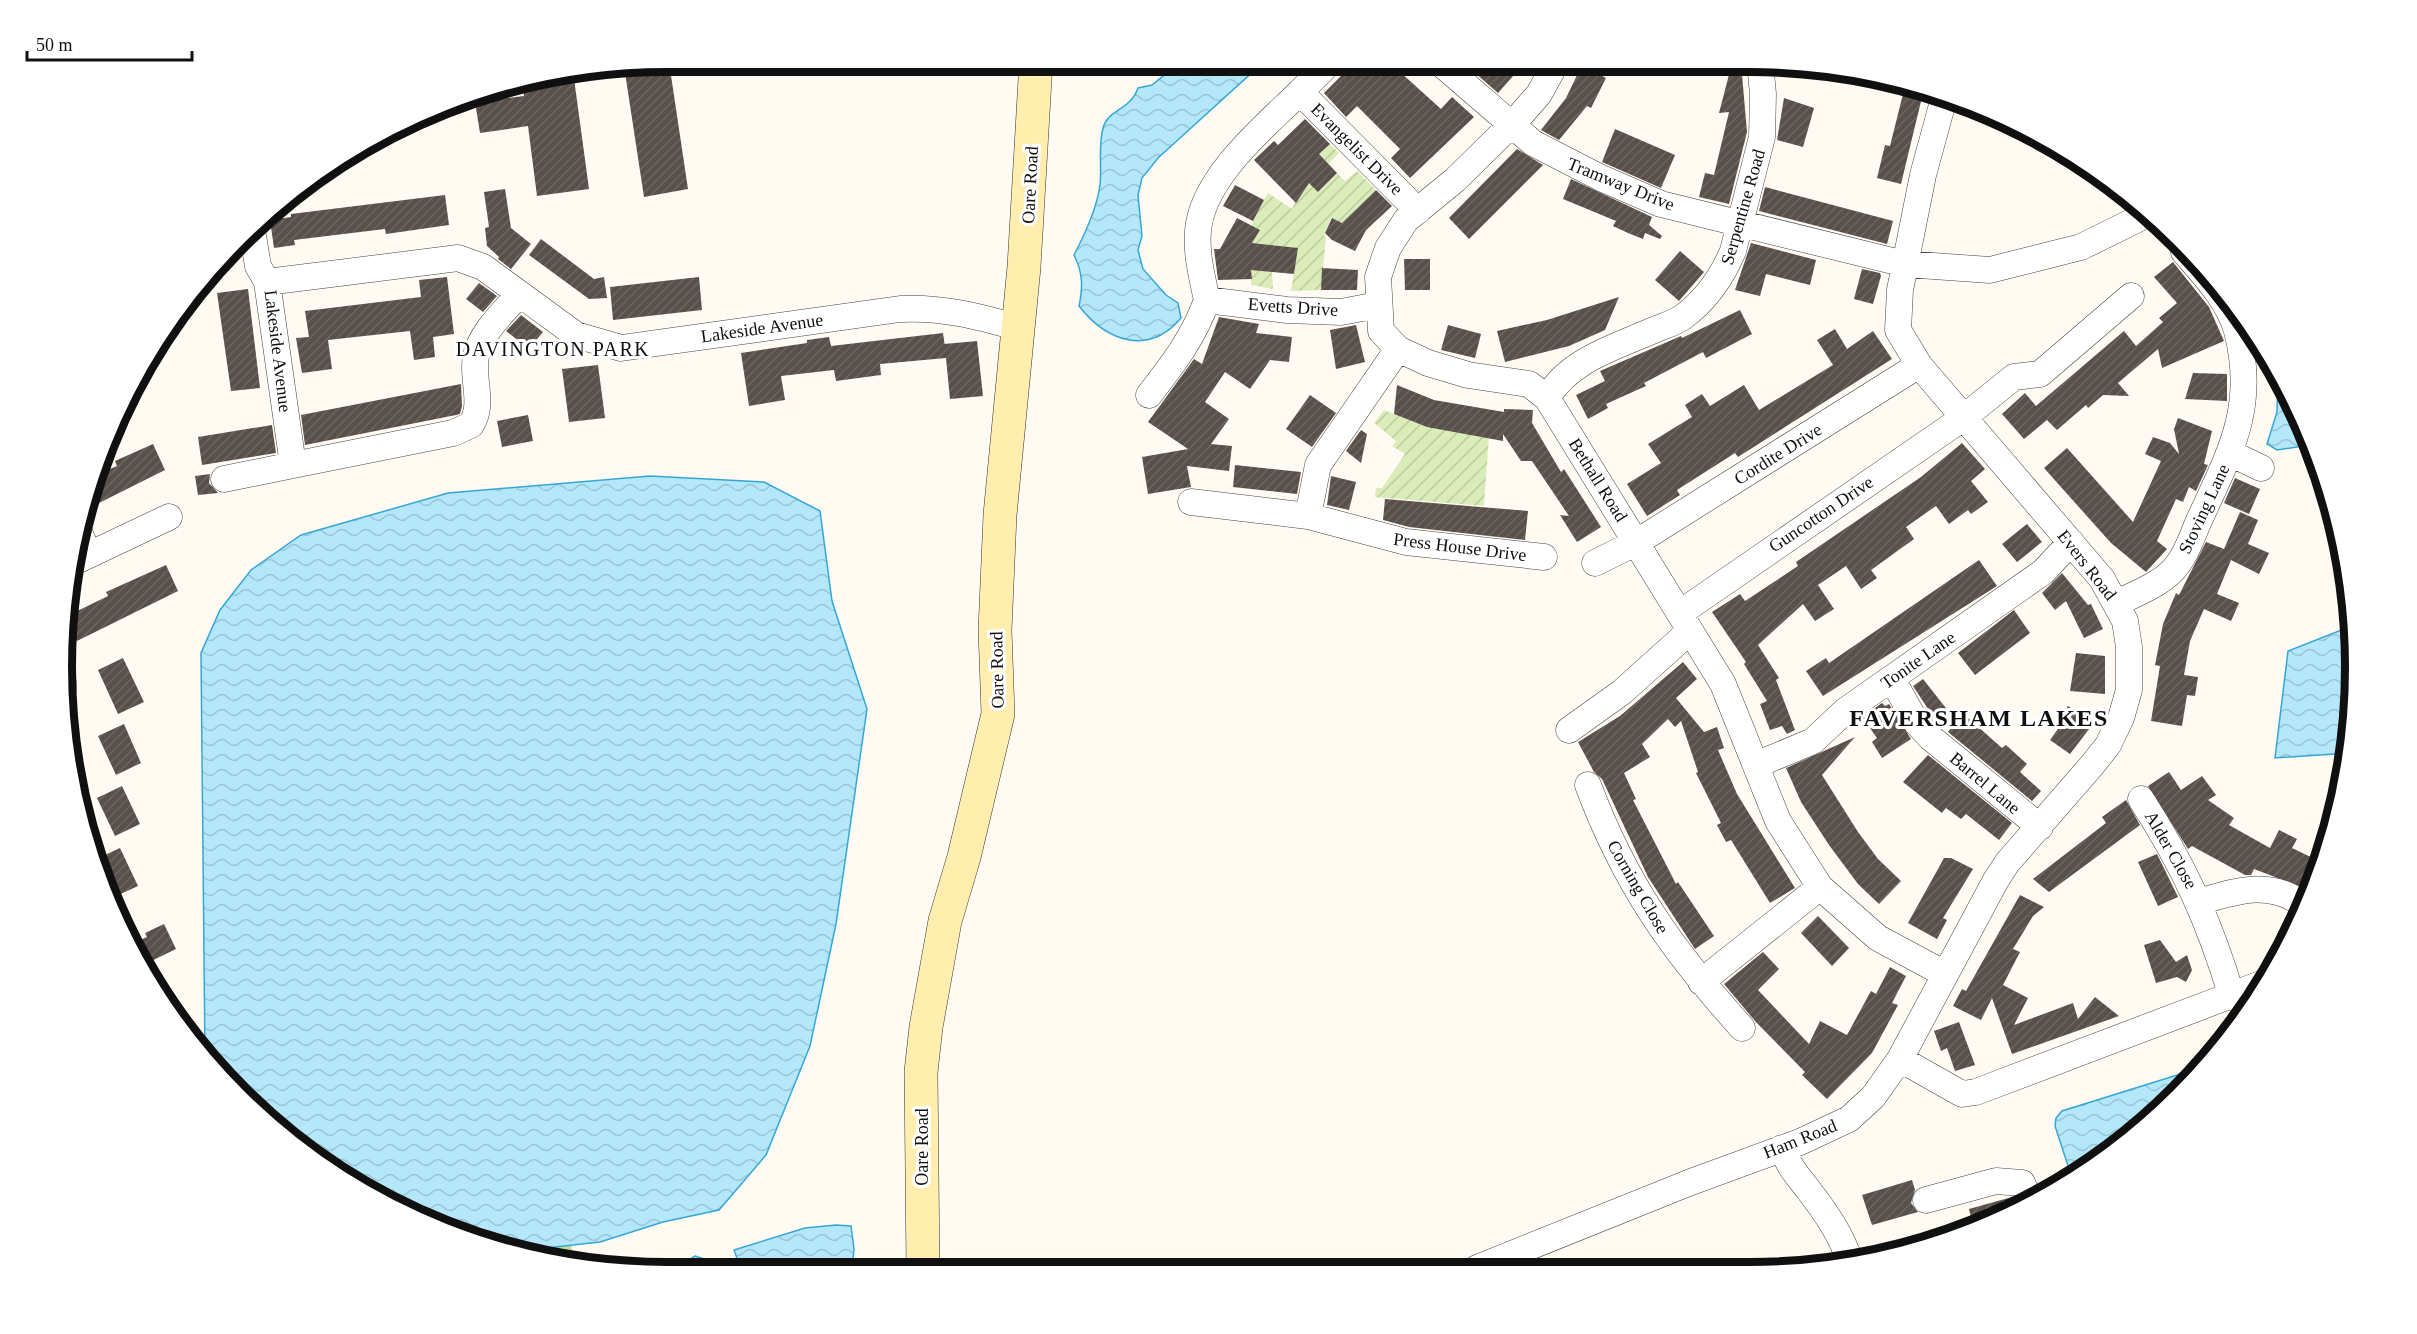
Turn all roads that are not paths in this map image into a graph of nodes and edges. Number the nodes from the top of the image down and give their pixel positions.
1 (1036, 72) edge
2 (1320, 72) edge
3 (1451, 72) edge
4 (1551, 72) edge
5 (1761, 72) edge
6 (1300, 92) junction
7 (1942, 104) edge
8 (1512, 123) junction
9 (1418, 211) junction
10 (2140, 218) edge
11 (1740, 224) junction
12 (254, 239) edge
13 (1905, 264) junction
14 (267, 282) junction
15 (519, 294) junction
16 (2131, 296) dead end
17 (1207, 300) junction
18 (1378, 305) junction
19 (2229, 314) edge
20 (1019, 328) junction
21 (1398, 349) junction
22 (1919, 365) junction
23 (1149, 395) dead end
24 (1547, 398) junction
25 (1963, 418) junction
26 (2230, 453) junction
27 (293, 465) junction
28 (2261, 468) dead end
29 (224, 479) dead end
30 (1191, 502) dead end
31 (1308, 516) junction
32 (169, 517) dead end
33 (1637, 542) junction
34 (2071, 542) junction
35 (84, 548) edge
36 (1544, 557) dead end
37 (1595, 564) dead end
38 (2117, 603) junction
39 (1680, 613) junction
40 (1681, 639) dead end
41 (1892, 679) junction
42 (1569, 730) dead end
43 (1756, 765) junction
44 (1588, 784) dead end
45 (2141, 799) dead end
46 (2040, 827) junction
47 (1820, 887) junction
48 (2297, 901) edge
49 (2199, 902) junction
50 (1945, 974) junction
51 (1701, 982) junction
52 (2250, 989) edge
53 (2232, 997) junction
54 (1742, 1028) dead end
55 (1899, 1059) junction
56 (1782, 1148) junction
57 (2027, 1193) edge
58 (1926, 1200) dead end
59 (1848, 1254) edge
60 (923, 1262) edge
61 (1495, 1262) edge

1 - 20 street, Oare Road
2 - 6 street, Evangelist Drive
3 - 8 street
4 - 8 street, Bethall Road
5 - 11 street, Serpentine Road
6 - 9 street, Evangelist Drive
6 - 17 street
7 - 13 street, Evers Road
8 - 9 street, Bethall Road
8 - 11 street, Tramway Drive
9 - 18 street, Bethall Road
10 - 13 street, Tramway Drive
11 - 13 street, Tramway Drive
11 - 24 street, Serpentine Road
12 - 14 street
13 - 22 street, Evers Road
14 - 15 street, Lakeside Avenue
14 - 27 street, Lakeside Avenue
15 - 20 street, Lakeside Avenue
15 - 27 street
16 - 25 street, Guncotton Drive
17 - 18 street, Evetts Drive
17 - 23 street
18 - 21 street, Bethall Road
19 - 26 street, Stoving Lane
20 - 60 street, Oare Road
21 - 24 street, Bethall Road
21 - 31 street
22 - 25 street, Evers Road
22 - 33 street, Cordite Drive
24 - 33 street, Bethall Road
25 - 34 street, Evers Road
25 - 39 street, Guncotton Drive
26 - 28 street, Stoving Lane
26 - 38 street, Stoving Lane
27 - 29 street
30 - 31 street, Press House Drive
31 - 36 street, Press House Drive
32 - 35 street
33 - 37 street, Cordite Drive
33 - 39 street, Bethall Road
34 - 38 street, Evers Road
34 - 41 street, Tonite Lane
38 - 46 street, Evers Road
39 - 43 street, Bethall Road
40 - 42 street
41 - 43 street, Tonite Lane
41 - 46 street, Barrel Lane
43 - 47 street, Bethall Road
44 - 51 street, Corning Close
45 - 49 street, Alder Close
46 - 50 street, Evers Road
47 - 50 street, Bethall Road
47 - 51 street
48 - 49 street, Alder Close
49 - 53 street, Alder Close
50 - 55 street, Evers Road
51 - 54 street, Corning Close
52 - 53 street
53 - 55 street
55 - 56 street, Ham Road
56 - 59 street
56 - 61 street, Ham Road
57 - 58 street

